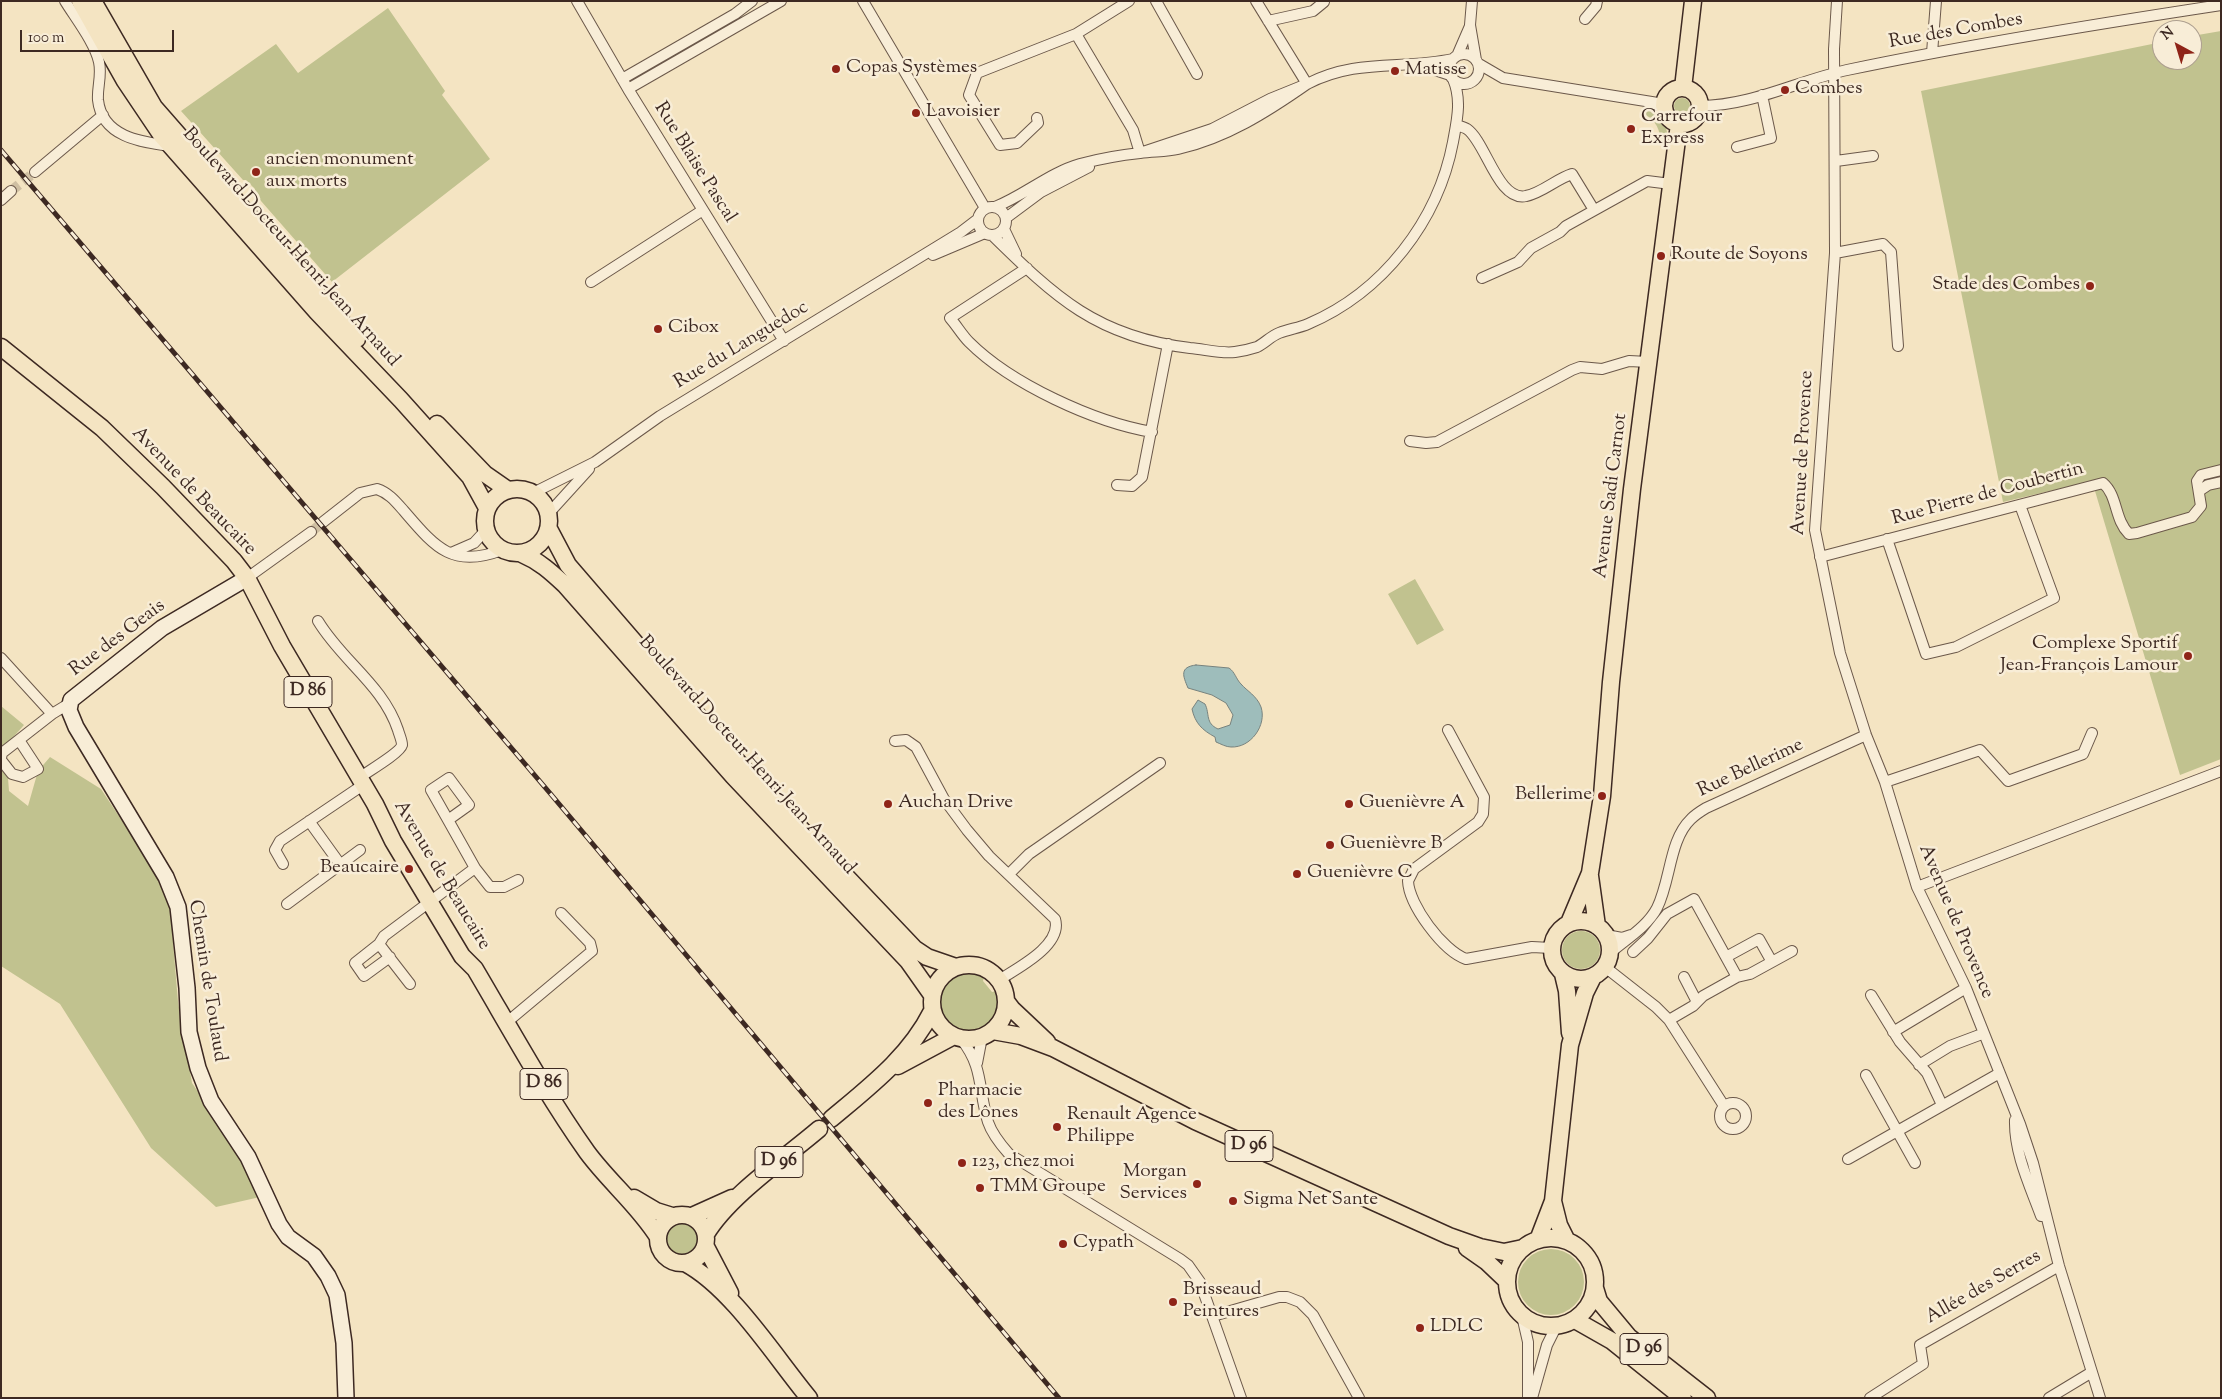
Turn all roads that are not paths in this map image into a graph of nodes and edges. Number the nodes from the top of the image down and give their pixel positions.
1 (66, 1) edge
2 (80, 1) edge
3 (93, 1) edge
4 (577, 1) edge
5 (752, 1) edge
6 (781, 1) edge
7 (863, 1) edge
8 (1128, 1) edge
9 (1156, 1) edge
10 (1256, 1) edge
11 (1472, 1) edge
12 (1597, 1) edge
13 (1693, 1) edge
14 (1837, 1) edge
15 (1936, 1) edge
16 (1324, 2) edge
17 (2221, 5) edge
18 (1585, 19) dead end
19 (1268, 21) junction
20 (1470, 25) junction
21 (1076, 34) junction
22 (1932, 53) junction
23 (1455, 57) junction
24 (1478, 62) junction
25 (1418, 65) junction
26 (1834, 73) junction
27 (1197, 74) dead end
28 (1452, 77) junction
29 (1503, 78) junction
30 (622, 79) junction
31 (1472, 82) junction
32 (1307, 84) junction
33 (1683, 88) junction
34 (628, 89) junction
35 (1459, 96) junction
36 (1762, 96) junction
37 (1664, 104) junction
38 (1700, 106) junction
39 (103, 115) junction
40 (1036, 118) dead end
41 (1679, 124) junction
42 (1456, 125) junction
43 (170, 146) junction
44 (1737, 147) dead end
45 (1140, 153) junction
46 (1873, 156) dead end
47 (1104, 160) junction
48 (1836, 162) junction
49 (34, 172) tunnel mouth
50 (1671, 184) junction
51 (11, 191) tunnel mouth
52 (1, 200) edge
53 (990, 207) junction
54 (703, 210) junction
55 (1594, 210) junction
56 (1006, 218) junction
57 (978, 219) junction
58 (1004, 229) junction
59 (989, 234) junction
60 (1835, 253) junction
61 (1019, 260) junction
62 (911, 263) junction
63 (1027, 268) junction
64 (1482, 278) dead end
65 (591, 282) dead end
66 (784, 341) junction
67 (1168, 344) junction
68 (1898, 346) dead end
69 (1, 347) edge
70 (1648, 362) junction
71 (1152, 432) junction
72 (1410, 441) dead end
73 (595, 462) junction
74 (2221, 470) edge
75 (2221, 482) edge
76 (1118, 485) dead end
77 (508, 490) junction
78 (2199, 491) junction
79 (533, 493) junction
80 (2020, 505) junction
81 (488, 508) junction
82 (549, 513) junction
83 (323, 522) tunnel mouth
84 (549, 529) junction
85 (486, 530) junction
86 (311, 532) tunnel mouth
87 (1887, 539) junction
88 (502, 550) junction
89 (451, 553) junction
90 (522, 554) junction
91 (1820, 557) junction
92 (247, 578) junction
93 (318, 621) dead end
94 (1, 658) edge
95 (70, 704) junction
96 (52, 714) junction
97 (1448, 730) dead end
98 (2092, 733) dead end
99 (1866, 735) junction
100 (19, 740) junction
101 (895, 740) dead end
102 (1, 759) edge
103 (1160, 763) dead end
104 (2221, 771) edge
105 (361, 782) junction
106 (1885, 782) junction
107 (448, 820) dead end
108 (309, 821) junction
109 (360, 850) dead end
110 (283, 864) dead end
111 (340, 864) junction
112 (475, 868) junction
113 (1590, 872) junction
114 (1009, 874) junction
115 (518, 880) dead end
116 (1917, 886) junction
117 (434, 900) junction
118 (287, 904) dead end
119 (561, 913) dead end
120 (1569, 923) junction
121 (1601, 930) junction
122 (1632, 935) junction
123 (379, 944) junction
124 (1551, 948) junction
125 (1792, 951) dead end
126 (1633, 952) dead end
127 (390, 956) junction
128 (1726, 957) junction
129 (1772, 962) junction
130 (956, 966) junction
131 (1603, 966) junction
132 (1563, 974) junction
133 (1684, 977) dead end
134 (1738, 977) junction
135 (999, 980) junction
136 (410, 984) dead end
137 (1966, 988) junction
138 (1872, 995) dead end
139 (1006, 1002) junction
140 (1697, 1002) junction
141 (932, 1003) junction
142 (1669, 1020) junction
143 (506, 1023) junction
144 (1893, 1032) junction
145 (987, 1034) junction
146 (1982, 1034) junction
147 (957, 1038) junction
148 (1570, 1045) junction
149 (1054, 1048) junction
150 (977, 1064) junction
151 (1919, 1065) junction
152 (1998, 1074) junction
153 (883, 1075) junction
154 (1866, 1075) dead end
155 (1942, 1105) junction
156 (1724, 1106) dead end
157 (1897, 1130) junction
158 (1848, 1159) dead end
159 (1915, 1163) dead end
160 (624, 1192) junction
161 (739, 1196) junction
162 (1553, 1201) junction
163 (672, 1216) junction
164 (692, 1216) junction
165 (1449, 1236) junction
166 (658, 1237) junction
167 (706, 1240) junction
168 (1538, 1240) junction
169 (1567, 1241) junction
170 (1523, 1248) junction
171 (685, 1263) junction
172 (2059, 1266) junction
173 (1507, 1281) junction
174 (1595, 1288) junction
175 (741, 1313) junction
176 (1213, 1316) junction
177 (1522, 1316) junction
178 (1575, 1320) junction
179 (1556, 1326) junction
180 (2092, 1372) junction
181 (346, 1398) edge
182 (809, 1398) edge
183 (1241, 1398) edge
184 (1359, 1398) edge
185 (1528, 1398) edge
186 (1532, 1398) edge
187 (1683, 1398) edge
188 (1707, 1398) edge
189 (1870, 1398) edge
190 (2049, 1398) edge
191 (2100, 1398) edge

1 - 39 street
2 - 43 main road, Boulevard Docteur Henri-Jean Arnaud
3 - 77 main road, Boulevard Docteur Henri-Jean Arnaud
4 - 30 street, Rue Blaise Pascal
5 - 30 street
6 - 34 street
7 - 53 street
8 - 21 street
9 - 27 street
10 - 19 street
11 - 20 street
12 - 18 street
13 - 33 main road
14 - 26 street, Avenue de Provence
15 - 22 street
16 - 19 street
17 - 22 street, Rue des Combes
19 - 32 street
20 - 23 street
20 - 24 street
21 - 40 street
21 - 45 street
22 - 26 street, Rue des Combes
23 - 24 street
23 - 25 street
23 - 28 street
24 - 29 street
24 - 31 street
25 - 28 street
25 - 32 street
26 - 36 street, Rue des Combes
26 - 48 street, Avenue de Provence
28 - 31 street
28 - 35 street
29 - 31 street
29 - 37 street
30 - 34 street, Rue Blaise Pascal
31 - 35 street
32 - 45 street
33 - 37 main road
33 - 38 main road
34 - 54 street, Rue Blaise Pascal
35 - 42 street
36 - 38 street, Rue des Combes
36 - 44 street
37 - 41 main road
38 - 41 main road
39 - 43 street
39 - 49 street
41 - 50 main road, Avenue Sadi Carnot
42 - 55 street
42 - 67 street
43 - 81 main road, Boulevard Docteur Henri-Jean Arnaud
45 - 47 street
46 - 48 street
47 - 53 street
47 - 56 street
48 - 60 street, Avenue de Provence
50 - 55 street
50 - 70 main road, Avenue Sadi Carnot
51 - 52 street
53 - 56 street
53 - 57 street
54 - 65 street
54 - 66 street, Rue Blaise Pascal
55 - 64 street
56 - 58 street
57 - 59 street
57 - 62 street, Rue du Languedoc
58 - 59 street
58 - 61 street
59 - 61 street
59 - 62 street, Rue du Languedoc
60 - 68 street
60 - 91 street, Avenue de Provence
61 - 63 street
62 - 66 street, Rue du Languedoc
63 - 67 street
63 - 71 street
66 - 73 street, Rue du Languedoc
67 - 71 street
69 - 92 main road, Avenue de Beaucaire / D 86
70 - 72 street
70 - 113 main road, Avenue Sadi Carnot
71 - 76 street
73 - 79 street, Rue du Languedoc
73 - 82 street, Rue du Languedoc
74 - 78 street
75 - 78 street
77 - 79 main road
77 - 81 main road
78 - 80 street, Rue Pierre de Coubertin
79 - 82 main road
80 - 87 street, Rue Pierre de Coubertin
80 - 87 street
81 - 85 main road
82 - 84 main road
83 - 89 street
84 - 90 main road
84 - 130 main road, Boulevard Docteur Henri-Jean Arnaud
85 - 88 main road
85 - 89 street
86 - 92 street
87 - 91 street, Rue Pierre de Coubertin
88 - 89 street
88 - 90 main road
90 - 141 main road, Boulevard Docteur Henri-Jean Arnaud
91 - 99 street, Avenue de Provence
92 - 95 street, Rue des Geais
92 - 105 main road, Avenue de Beaucaire / D 86
93 - 105 street
94 - 96 street
95 - 96 street, Rue des Geais
95 - 181 street, Chemin de Toulaud
96 - 100 street, Rue des Geais
97 - 124 street
98 - 106 street
99 - 106 street, Avenue de Provence
99 - 122 street, Rue Bellerime
100 - 102 street, Rue des Geais
100 - 102 street, Rue des Geais
101 - 114 street
103 - 114 street
104 - 116 street
105 - 108 street
105 - 117 main road, Avenue de Beaucaire / D 86
106 - 116 street, Avenue de Provence
107 - 112 street
108 - 110 street
108 - 111 street
109 - 111 street
111 - 118 street
112 - 115 street
112 - 117 street
113 - 120 main road, Avenue Sadi Carnot
113 - 121 main road, Avenue Sadi Carnot
114 - 135 street
116 - 137 street, Avenue de Provence
117 - 123 street
117 - 143 main road, Avenue de Beaucaire / D 86
119 - 143 street
120 - 121 main road
120 - 124 main road
121 - 122 street
121 - 131 main road
122 - 131 street, Rue Bellerime
123 - 127 street
123 - 127 street
124 - 132 main road
125 - 129 street
126 - 128 street
127 - 136 street
128 - 129 street
128 - 134 street
129 - 134 street
130 - 135 main road
130 - 141 main road
131 - 132 main road
131 - 142 street
131 - 148 main road
132 - 148 main road
133 - 140 street
134 - 140 street
135 - 139 main road
137 - 144 street
137 - 146 street, Avenue de Provence
138 - 144 street
139 - 145 main road
139 - 149 main road, D 96
140 - 142 street
141 - 147 main road
141 - 153 main road, D 96
142 - 156 street
143 - 160 main road, Avenue de Beaucaire / D 86
144 - 151 street
145 - 147 main road
145 - 149 main road, D 96
145 - 150 street
146 - 151 street
146 - 152 street, Avenue de Provence
147 - 150 street
147 - 153 main road, D 96
148 - 162 main road
149 - 165 main road, D 96
150 - 176 street
151 - 155 street
152 - 155 street
152 - 172 street, Avenue de Provence
153 - 161 main road, D 96
154 - 157 street
155 - 157 street
157 - 158 street
157 - 159 street
160 - 163 main road, Avenue de Beaucaire / D 86
160 - 166 main road, Avenue de Beaucaire / D 86
161 - 164 main road, D 96
161 - 167 main road, D 96
162 - 168 main road
162 - 169 main road
163 - 164 main road
163 - 166 main road
164 - 167 main road
165 - 170 main road, D 96
165 - 173 main road, D 96
166 - 171 main road
167 - 171 main road
167 - 175 main road
168 - 169 main road
168 - 170 main road
169 - 174 main road
170 - 173 main road
171 - 175 main road
172 - 180 street, Avenue de Provence
172 - 189 street, Allée des Serres
173 - 177 main road
174 - 178 main road
174 - 188 main road, D 96
175 - 182 main road
176 - 183 street
176 - 184 street
177 - 179 main road
177 - 185 street
178 - 179 main road
178 - 187 main road, D 96
179 - 186 street
180 - 190 street
180 - 191 street, Avenue de Provence

